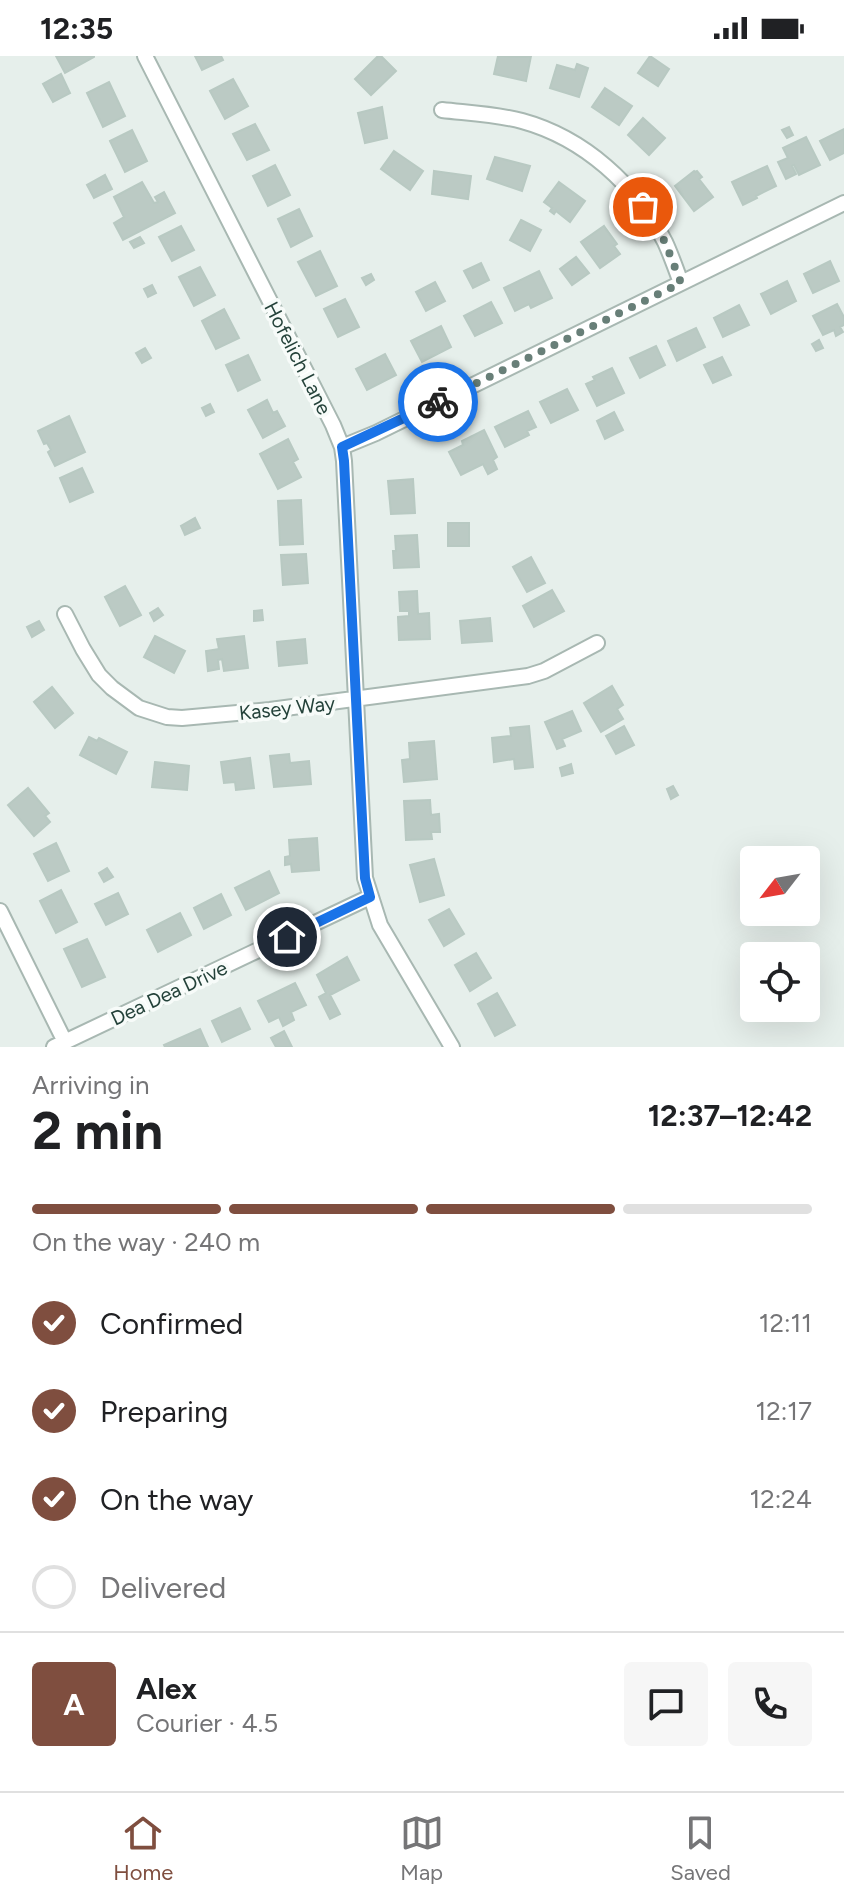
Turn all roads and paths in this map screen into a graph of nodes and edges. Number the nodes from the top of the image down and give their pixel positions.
1 (145, 56) edge
2 (442, 110) dead end
3 (844, 203) edge
4 (681, 283) junction
5 (342, 447) junction
6 (65, 614) dead end
7 (597, 643) dead end
8 (356, 700) junction
9 (370, 897) junction
10 (0, 911) edge
11 (60, 1044) edge
12 (452, 1047) edge

1 - 5 street, Hofelich Lane
2 - 4 street
3 - 4 street
4 - 5 street
5 - 8 street, Hofelich Lane
6 - 8 street, Kasey Way
7 - 8 street, Kasey Way
8 - 9 street, Hofelich Lane
9 - 11 street, Dea Dea Drive
9 - 12 street, Hofelich Lane
10 - 11 street

